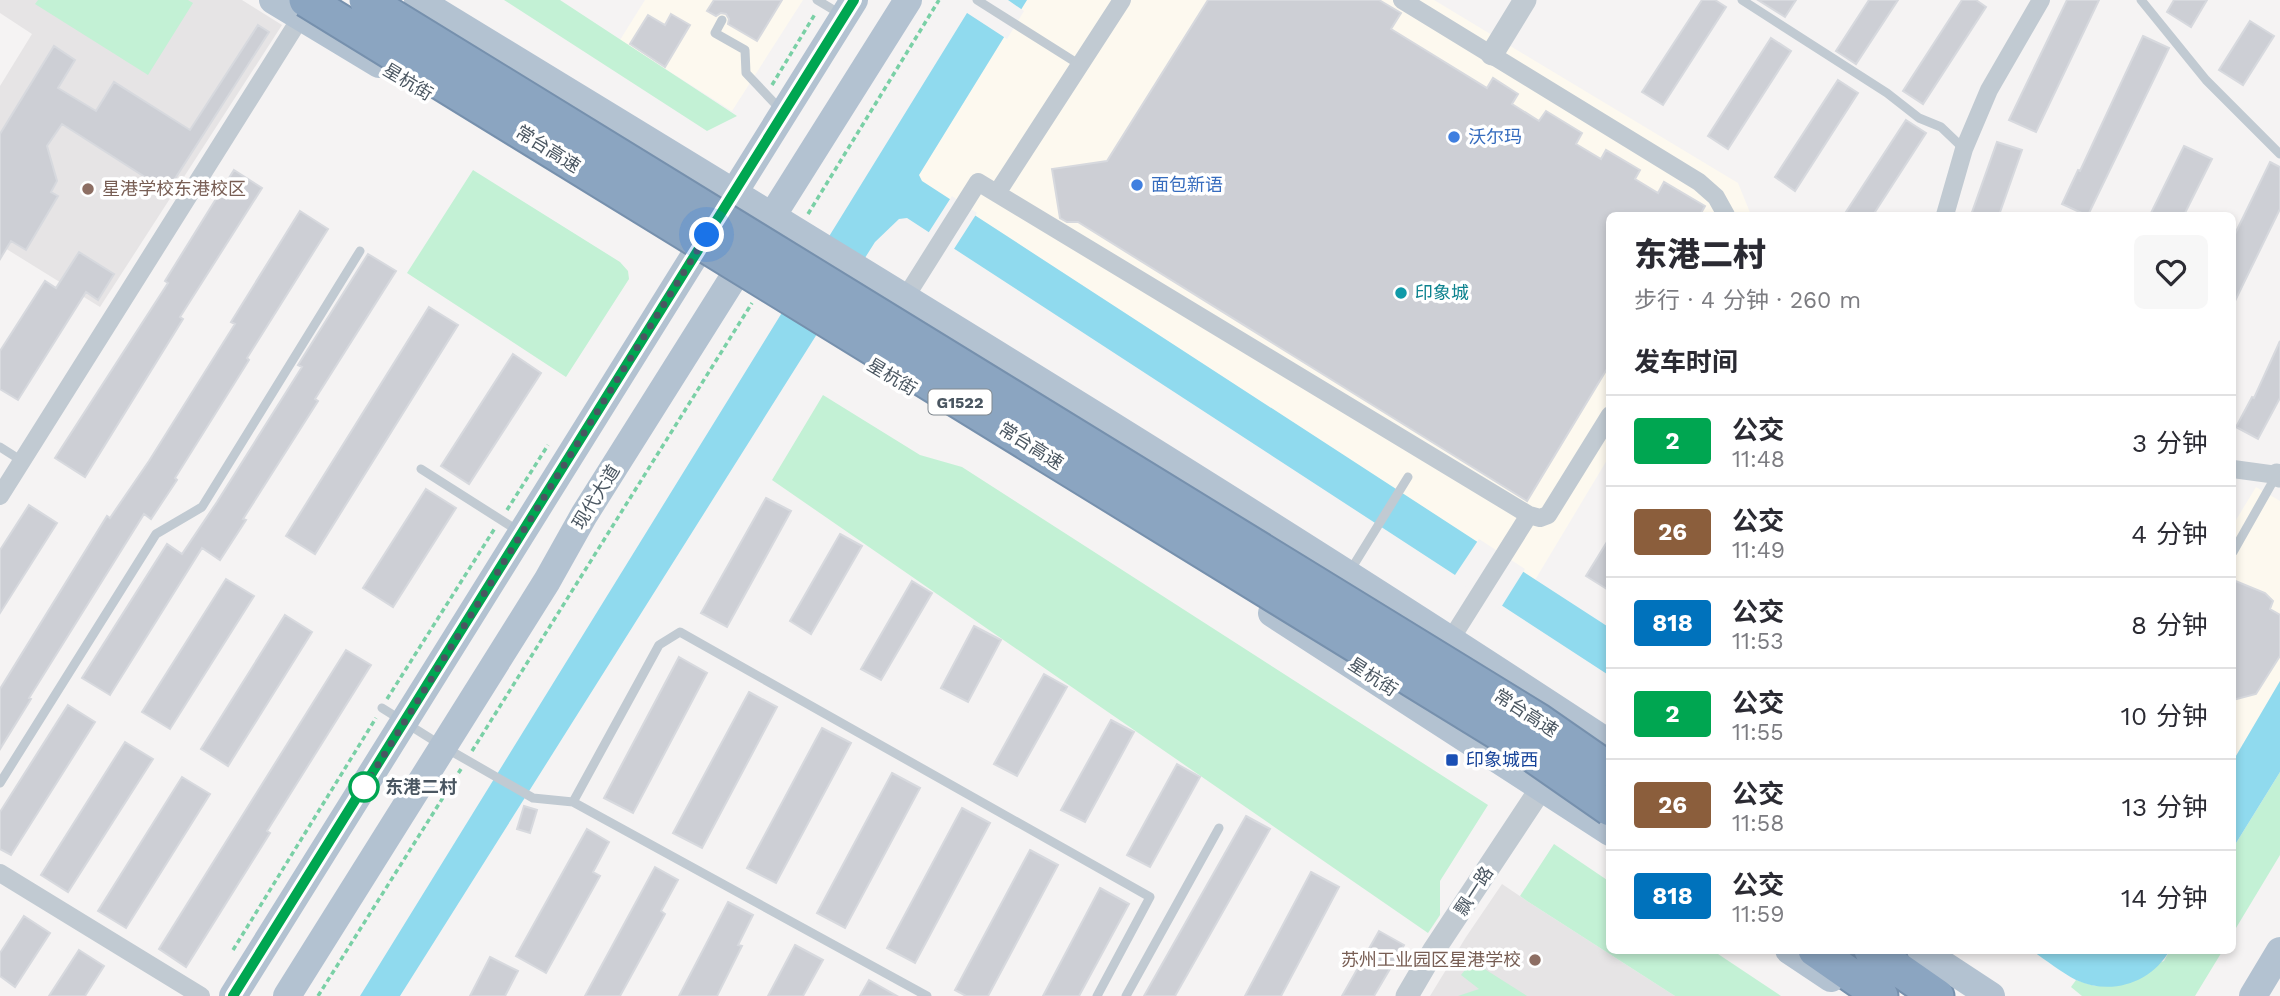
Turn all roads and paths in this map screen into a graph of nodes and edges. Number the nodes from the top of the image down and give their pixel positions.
1 (273, 0) edge
2 (366, 0) edge
3 (418, 0) edge
4 (908, 0) edge
5 (939, 0) edge
6 (976, 0) edge
7 (1122, 0) edge
8 (1402, 0) edge
9 (1525, 0) edge
10 (1742, 0) edge
11 (2041, 0) edge
12 (2141, 0) edge
13 (834, 4) edge
14 (304, 9) edge
15 (723, 20) dead end
16 (1492, 54) junction
17 (1080, 65) junction
18 (775, 104) junction
19 (1964, 149) junction
20 (2280, 154) edge
21 (997, 192) junction
22 (734, 193) junction
23 (1724, 212) edge
24 (1946, 212) edge
25 (793, 230) junction
26 (360, 251) dead end
27 (694, 256) junction
28 (755, 293) junction
29 (905, 298) junction
30 (1606, 421) edge
31 (552, 438) dead end
32 (0, 447) edge
33 (22, 461) junction
34 (421, 469) dead end
35 (2236, 469) edge
36 (2279, 475) edge
37 (1408, 477) dead end
38 (0, 496) edge
39 (1528, 515) junction
40 (511, 526) junction
41 (2236, 547) edge
42 (1349, 573) junction
43 (1451, 639) junction
44 (393, 716) junction
45 (1606, 741) edge
46 (455, 754) junction
47 (1606, 767) edge
48 (0, 783) edge
49 (1542, 787) junction
50 (573, 802) junction
51 (1606, 806) edge
52 (1219, 828) dead end
53 (1606, 829) edge
54 (0, 873) edge
55 (2280, 951) edge
56 (1795, 954) edge
57 (1821, 954) edge
58 (1877, 954) edge
59 (1927, 954) edge
60 (226, 961) dead end
61 (201, 996) edge
62 (233, 996) edge
63 (287, 996) edge
64 (318, 996) edge
65 (927, 996) edge
66 (1097, 996) edge
67 (1126, 996) edge
68 (1407, 996) edge
69 (1858, 996) edge
70 (1881, 996) edge
71 (1937, 996) edge
72 (1990, 996) edge
73 (2252, 996) edge

1 - 14 main road, 星杭街
2 - 47 highway, 常台高速 / G1522, bridge
3 - 22 main road
4 - 25 main road, 现代大道
5 - 25 path
6 - 17 lane
7 - 17 street
8 - 16 street
9 - 16 street
10 - 19 lane
11 - 19 street
12 - 20 lane
13 - 18 main road
13 - 18 path
14 - 27 main road, 星杭街
14 - 33 street
14 - 51 highway, 常台高速 / G1522, bridge
15 - 18 lane
16 - 23 street
17 - 21 street
18 - 22 main road
19 - 24 street
21 - 29 street
21 - 39 street
22 - 25 main road
22 - 27 main road
25 - 28 main road, 现代大道
25 - 29 main road
26 - 48 lane
27 - 28 main road, 星杭街
27 - 40 main road
28 - 46 path
28 - 46 main road, 现代大道
28 - 49 main road, 星杭街
29 - 42 main road
30 - 39 street
31 - 40 path
32 - 33 lane
33 - 38 street
34 - 40 lane
35 - 36 street
36 - 41 lane
37 - 42 lane
39 - 43 street
40 - 44 main road
40 - 44 path
42 - 43 main road
43 - 45 main road
44 - 46 lane
44 - 60 path
44 - 62 main road
46 - 50 lane
46 - 63 main road, 现代大道
46 - 64 path
49 - 53 main road, 星杭街
49 - 68 street, 飘一路
50 - 65 lane
50 - 66 lane
52 - 67 lane
54 - 61 street
55 - 73 main road
56 - 69 main road
57 - 70 highway
58 - 71 highway
59 - 72 main road

